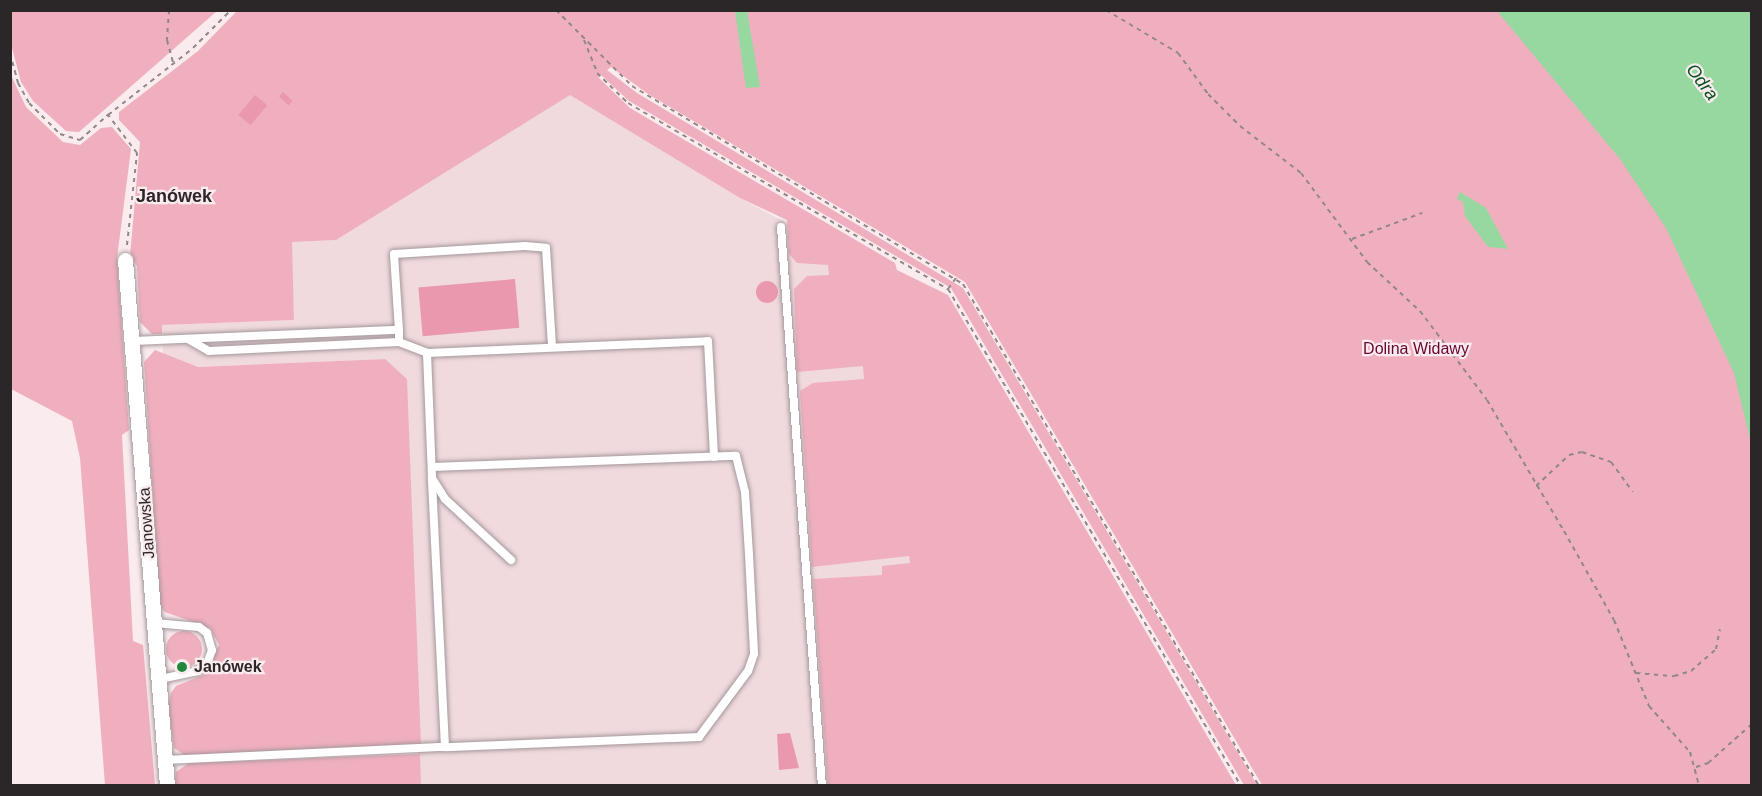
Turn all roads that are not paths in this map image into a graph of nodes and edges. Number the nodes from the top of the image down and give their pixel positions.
1 (781, 227) dead end
2 (125, 260) road end
3 (399, 330) junction
4 (187, 339) junction
5 (133, 340) junction
6 (399, 342) junction
7 (552, 346) junction
8 (427, 353) junction
9 (714, 457) junction
10 (432, 467) junction
11 (432, 478) junction
12 (511, 560) dead end
13 (155, 623) junction
14 (160, 679) junction
15 (445, 747) junction
16 (165, 760) junction
17 (167, 786) edge
18 (822, 786) edge

1 - 18 lane
2 - 5 street, Janowska
3 - 4 lane
3 - 6 lane
3 - 7 lane
4 - 5 lane
4 - 6 lane
5 - 13 street, Janowska
6 - 8 lane
7 - 8 lane
7 - 9 lane
8 - 10 lane
9 - 10 lane
9 - 15 lane
10 - 11 lane
11 - 12 lane
11 - 15 lane
13 - 14 street, Janowska
13 - 14 lane
14 - 16 street, Janowska
15 - 16 lane
16 - 17 street, Janowska

